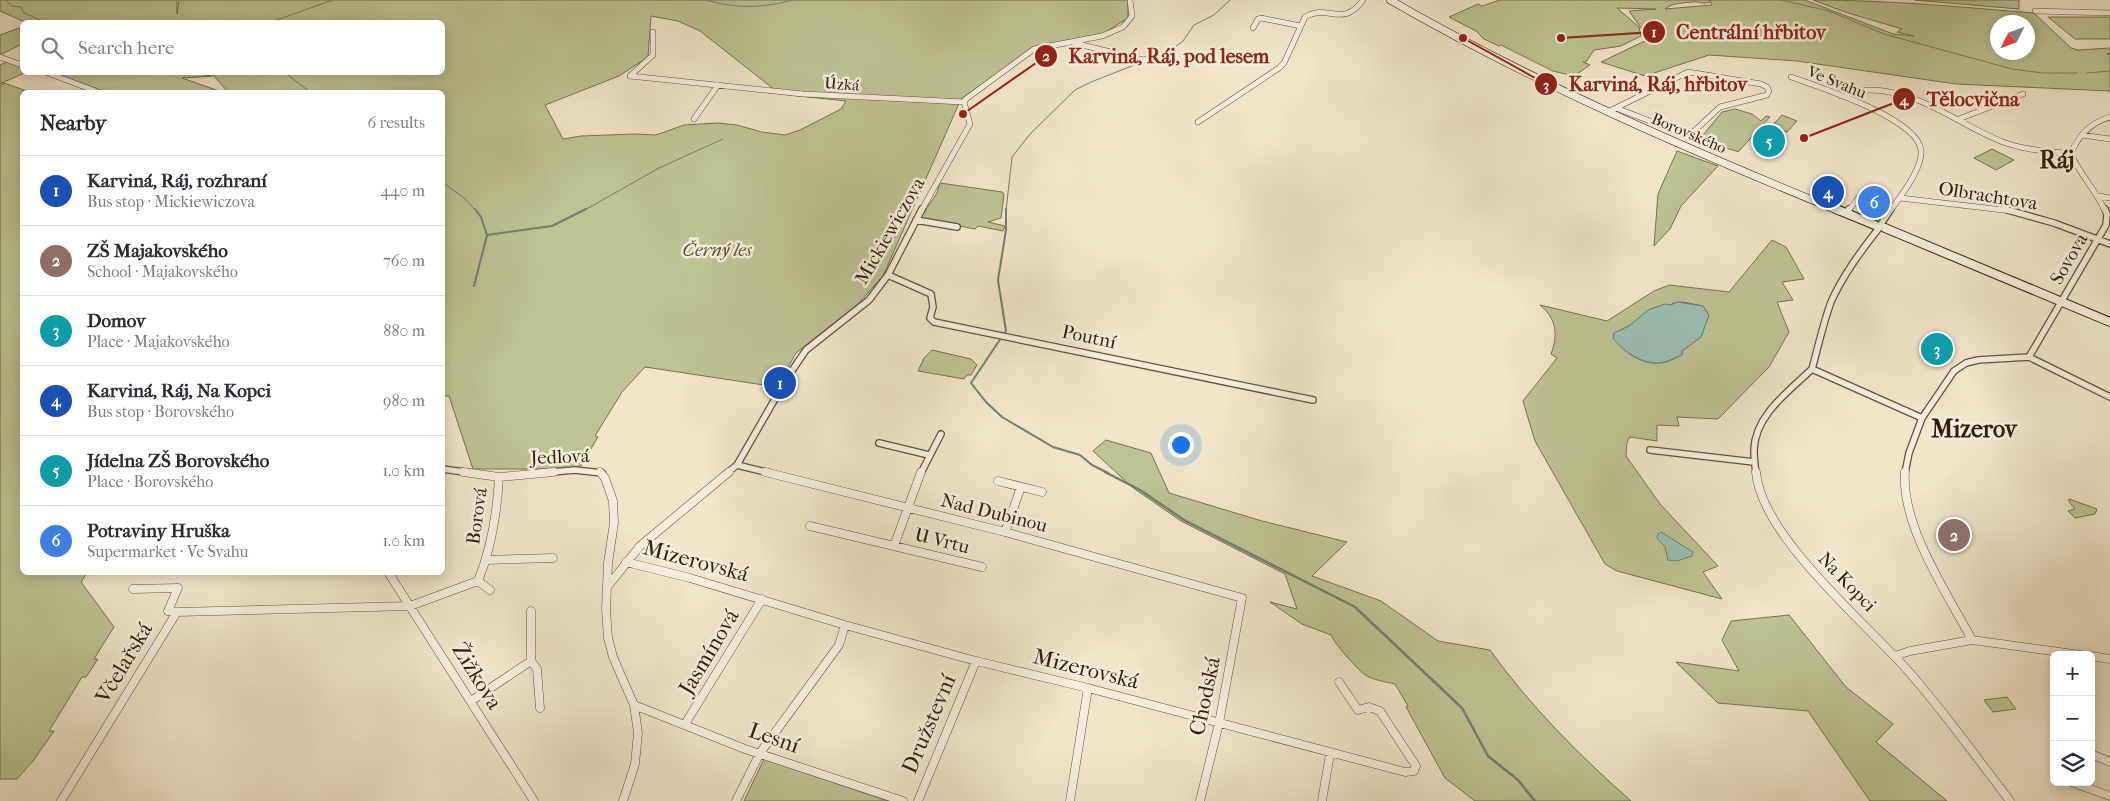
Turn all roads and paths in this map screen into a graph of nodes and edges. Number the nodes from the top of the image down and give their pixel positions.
1 (1130, 0) edge
2 (1363, 0) edge
3 (1390, 0) edge
4 (2035, 11) dead end
5 (2110, 13) edge
6 (1301, 26) junction
7 (1253, 28) dead end
8 (654, 32) dead end
9 (1073, 42) junction
10 (1155, 50) dead end
11 (0, 57) edge
12 (20, 64) edge
13 (53, 75) edge
14 (1791, 77) dead end
15 (718, 85) junction
16 (93, 90) edge
17 (2023, 94) dead end
18 (1841, 96) junction
19 (964, 102) junction
20 (1616, 108) junction
21 (1608, 112) junction
22 (2110, 117) edge
23 (694, 119) dead end
24 (1959, 119) junction
25 (1198, 122) dead end
26 (2082, 135) junction
27 (2110, 139) edge
28 (2071, 154) junction
29 (1864, 190) dead end
30 (2099, 196) junction
31 (1900, 198) junction
32 (2110, 198) edge
33 (1846, 213) junction
34 (916, 220) junction
35 (1880, 226) junction
36 (957, 227) dead end
37 (2098, 239) junction
38 (2110, 244) edge
39 (888, 275) junction
40 (2062, 301) junction
41 (2110, 322) edge
42 (2029, 357) junction
43 (1812, 369) junction
44 (2110, 397) edge
45 (1313, 400) dead end
46 (1922, 418) junction
47 (941, 434) dead end
48 (879, 443) dead end
49 (1650, 450) dead end
50 (929, 455) junction
51 (1754, 462) junction
52 (737, 465) junction
53 (445, 469) edge
54 (499, 477) junction
55 (998, 481) dead end
56 (1021, 487) junction
57 (1042, 492) dead end
58 (906, 508) junction
59 (810, 526) dead end
60 (1005, 532) junction
61 (894, 546) junction
62 (553, 558) dead end
63 (487, 560) junction
64 (626, 562) junction
65 (982, 567) dead end
66 (390, 575) edge
67 (478, 581) junction
68 (608, 586) junction
69 (133, 589) dead end
70 (490, 590) dead end
71 (1242, 598) joint
72 (762, 599) junction
73 (410, 606) junction
74 (531, 611) dead end
75 (177, 612) junction
76 (845, 625) junction
77 (1972, 640) junction
78 (2052, 651) edge
79 (1895, 656) junction
80 (2095, 657) edge
81 (2110, 659) edge
82 (530, 661) junction
83 (976, 662) junction
84 (1338, 682) dead end
85 (1088, 688) junction
86 (471, 701) junction
87 (634, 705) junction
88 (540, 708) dead end
89 (685, 724) junction
90 (1219, 724) junction
91 (760, 753) junction
92 (1330, 754) junction
93 (2095, 756) edge
94 (2110, 762) edge
95 (2082, 786) edge
96 (2110, 796) edge
97 (61, 801) edge
98 (534, 801) edge
99 (623, 801) edge
100 (736, 801) edge
101 (903, 801) edge
102 (918, 801) edge
103 (1070, 801) edge
104 (1200, 801) edge
105 (1322, 801) edge
106 (2010, 801) edge

1 - 9 street
2 - 6 street
3 - 21 main road, Borovského
4 - 5 street
6 - 7 street
6 - 25 street
8 - 15 street, Úzká
9 - 10 street
9 - 19 street
11 - 12 street
13 - 16 street
14 - 18 street, Ve Svahu
15 - 19 street, Úzká
15 - 23 street
17 - 24 street
18 - 24 street
18 - 31 street, Ve Svahu
19 - 34 street, Mickiewiczova
20 - 20 street
20 - 21 street
21 - 33 main road, Borovského
22 - 26 street
24 - 28 street
26 - 27 street
26 - 28 street
28 - 30 street, Sovova
29 - 33 street
30 - 32 street
30 - 37 street, Sovova
31 - 35 street, Ve Svahu
31 - 37 street, Olbrachtova
33 - 35 main road, Borovského
34 - 36 street
34 - 39 street, Mickiewiczova
35 - 40 main road, Borovského
35 - 43 street
37 - 38 street, Olbrachtova
37 - 40 street, Sovova
39 - 45 street, Poutní
39 - 52 street, Mickiewiczova
40 - 41 main road, Borovského
40 - 42 street, Sovova
42 - 44 street
42 - 46 street
43 - 46 street
43 - 51 street, Na Kopci
46 - 77 street
47 - 50 street, U Vrtu
48 - 50 street
49 - 51 street
50 - 58 street, U Vrtu
51 - 79 street, Na Kopci
52 - 58 street, Nad Dubinou
52 - 64 street, Mickiewiczova
53 - 54 street, Jedlová
54 - 63 street, Borová
54 - 68 street, Jedlová
55 - 56 street
56 - 57 street
56 - 60 street
58 - 60 street, Nad Dubinou
58 - 61 street, U Vrtu
59 - 61 street, U Vrtu
60 - 71 street, Nad Dubinou
61 - 65 street, U Vrtu
62 - 63 street, Borová
63 - 67 street, Borová
64 - 68 street, Mickiewiczova
64 - 72 street, Mizerovská
66 - 73 street, Žižkova
67 - 70 street
67 - 73 street
68 - 87 street
69 - 75 street, Včelařská
71 - 90 street, Chodská
72 - 76 street, Mizerovská
72 - 89 street, Jasmínová
73 - 75 street
73 - 86 street, Žižkova
74 - 82 street
75 - 97 street, Včelařská
76 - 83 street, Mizerovská
76 - 91 street
77 - 78 street
77 - 79 street
79 - 106 street, Na Kopci
80 - 81 street
82 - 86 street
82 - 88 street
83 - 85 street, Mizerovská
83 - 102 street, Družstevní
84 - 92 street, Mizerovská
85 - 90 street, Mizerovská
85 - 103 street
86 - 98 street, Žižkova
87 - 89 street, Lesní
87 - 99 street
89 - 91 street, Lesní
90 - 92 street, Mizerovská
90 - 104 street, Chodská
91 - 100 street
91 - 101 street, Lesní
92 - 105 street
93 - 94 street
95 - 96 street

